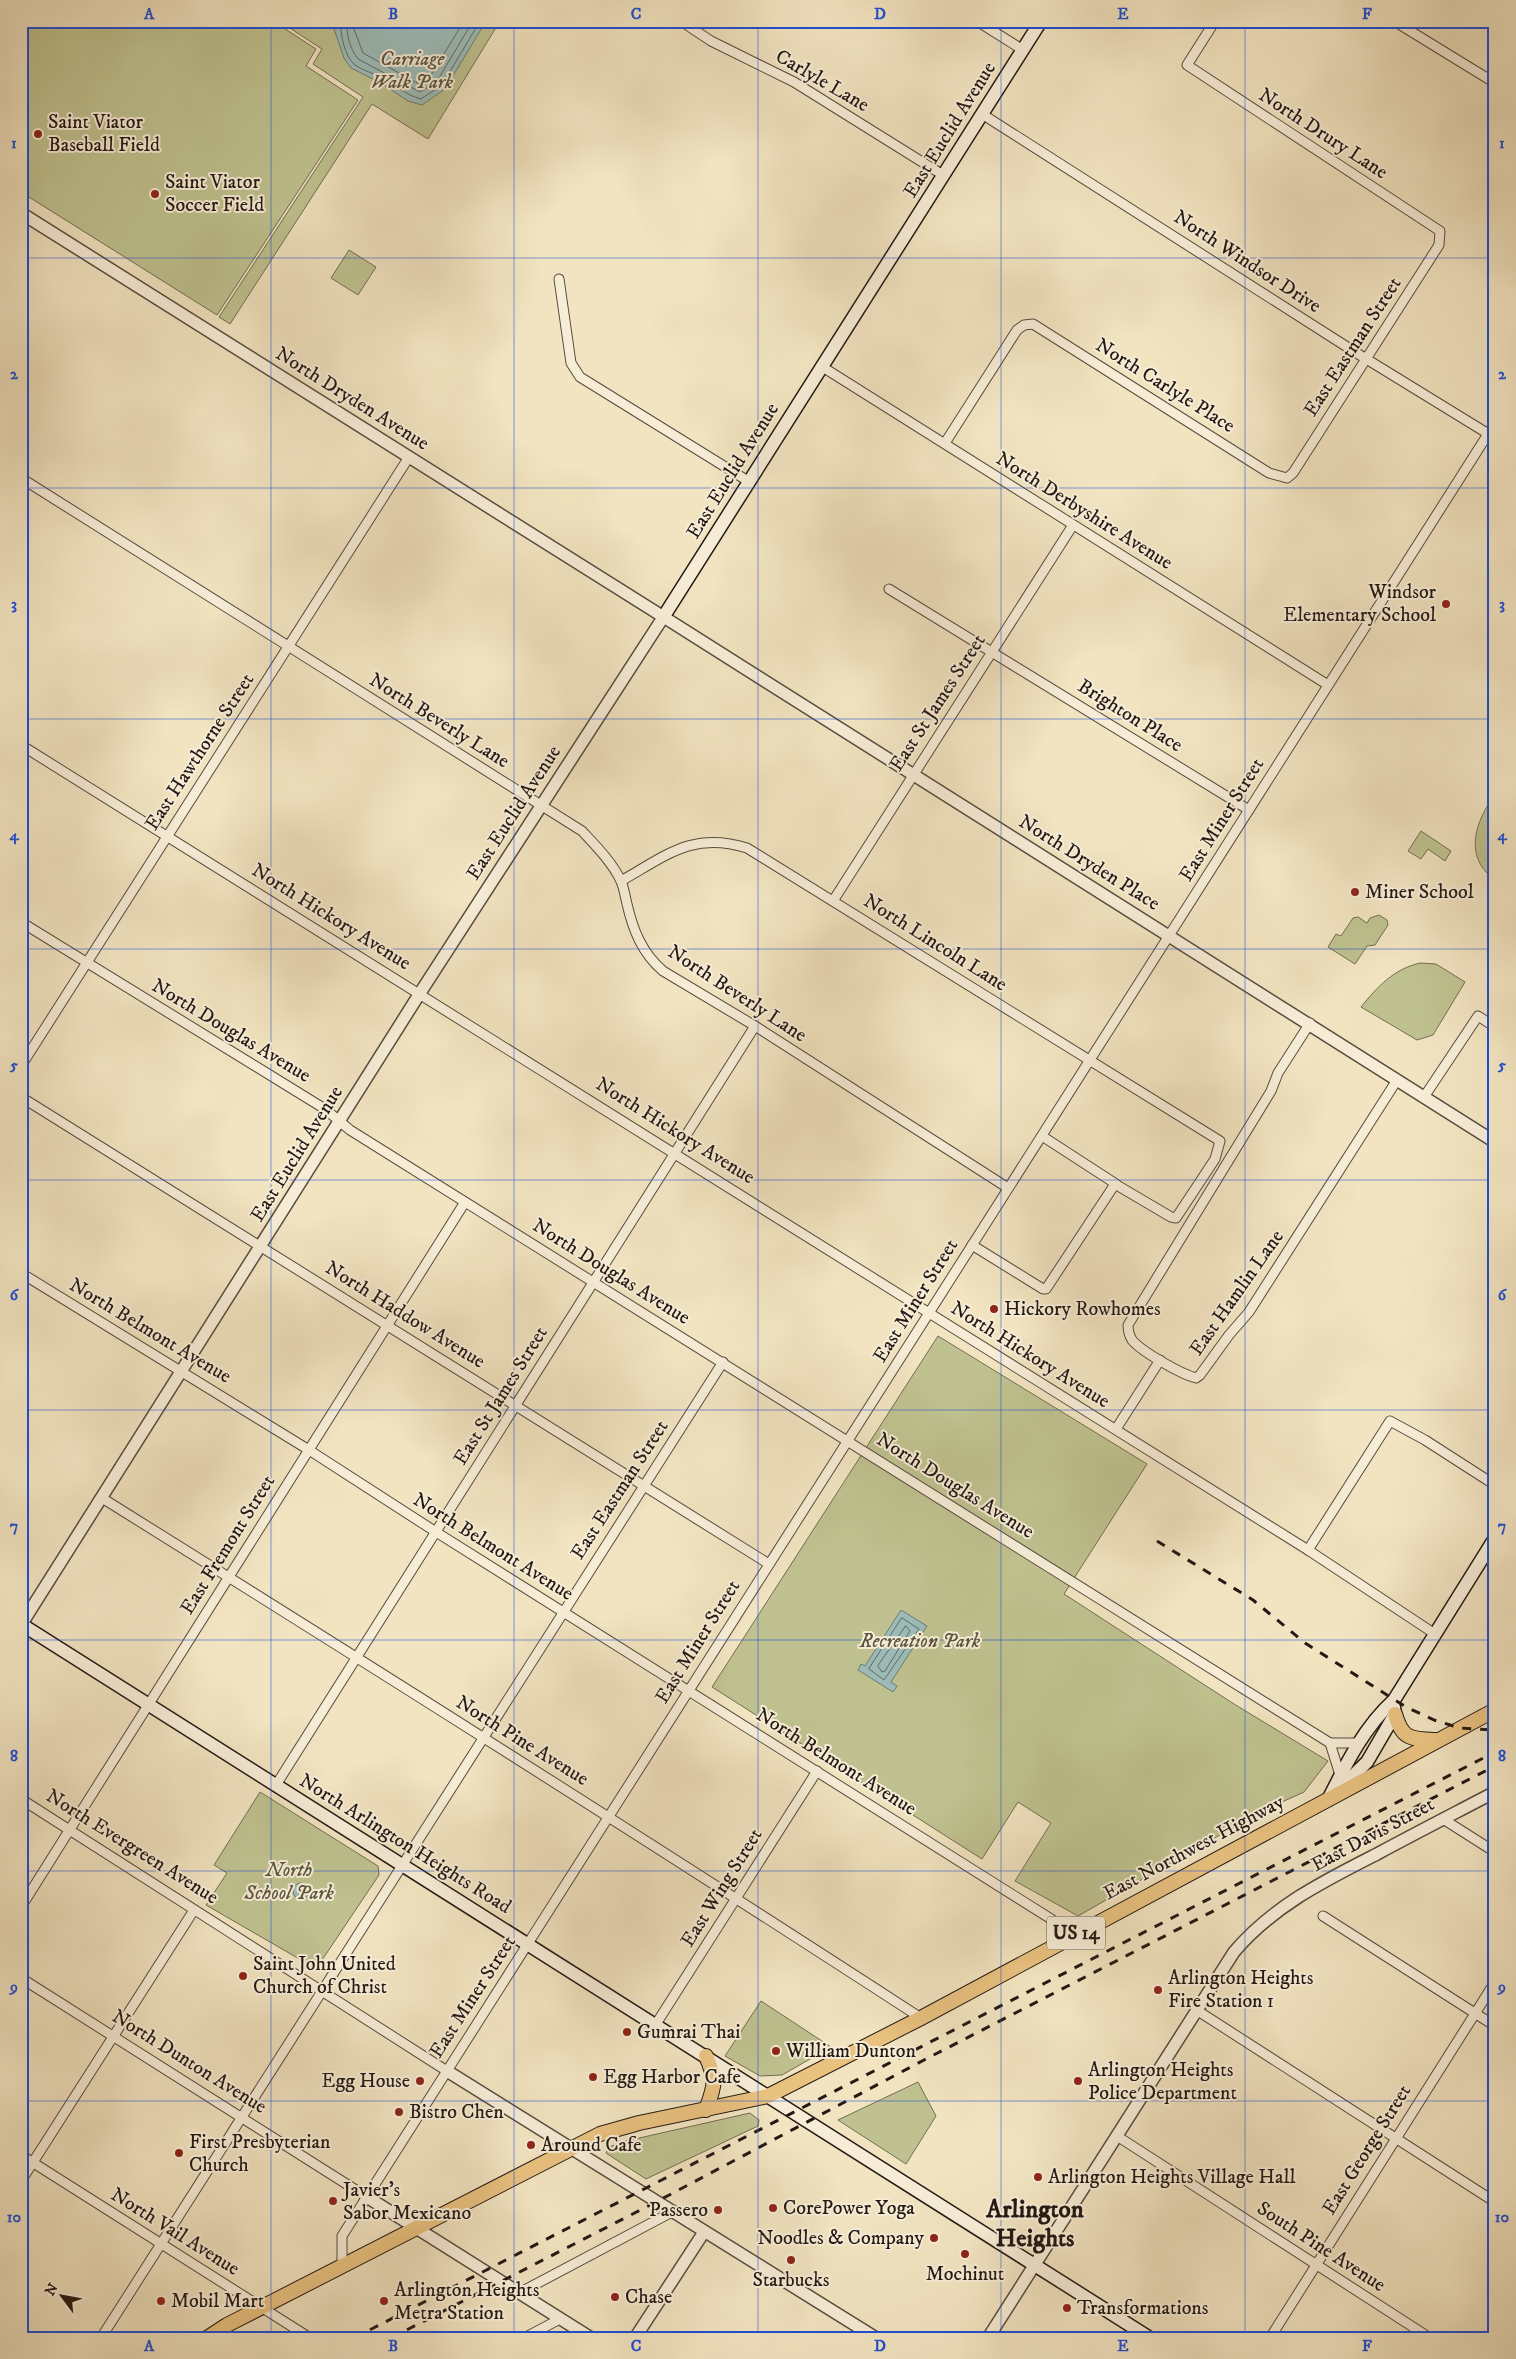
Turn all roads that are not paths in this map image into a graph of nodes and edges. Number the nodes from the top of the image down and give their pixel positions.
1 (681, 21) edge
2 (977, 21) edge
3 (1041, 21) edge
4 (1215, 21) edge
5 (1394, 21) edge
6 (1023, 50) junction
7 (1495, 83) edge
8 (982, 114) junction
9 (943, 175) junction
10 (21, 213) edge
11 (1440, 231) joint
12 (559, 279) dead end
13 (1365, 358) junction
14 (822, 366) junction
15 (1495, 423) edge
16 (1492, 436) edge
17 (945, 443) junction
18 (409, 457) junction
19 (21, 478) edge
20 (1287, 478) joint
21 (748, 481) junction
22 (1073, 525) junction
23 (888, 589) dead end
24 (664, 616) junction
25 (289, 646) junction
26 (992, 652) junction
27 (1328, 685) junction
28 (21, 745) edge
29 (913, 776) junction
30 (541, 806) junction
31 (1249, 810) junction
32 (167, 837) junction
33 (621, 881) junction
34 (834, 901) junction
35 (21, 922) edge
36 (1169, 935) junction
37 (87, 963) junction
38 (420, 993) junction
39 (1310, 1023) junction
40 (754, 1026) junction
41 (1495, 1026) edge
42 (1090, 1059) junction
43 (21, 1066) edge
44 (1397, 1080) junction
45 (21, 1096) edge
46 (1424, 1097) junction
47 (340, 1122) junction
48 (1042, 1136) junction
49 (1495, 1142) edge
50 (675, 1152) junction
51 (1116, 1184) junction
52 (1008, 1188) junction
53 (465, 1202) junction
54 (972, 1245) junction
55 (261, 1246) junction
56 (21, 1273) edge
57 (594, 1282) junction
58 (929, 1313) junction
59 (388, 1324) junction
60 (1160, 1360) junction
61 (722, 1362) junction
62 (182, 1371) junction
63 (515, 1406) junction
64 (1116, 1429) junction
65 (848, 1440) junction
66 (309, 1450) junction
67 (1495, 1485) edge
68 (642, 1487) junction
69 (102, 1498) junction
70 (436, 1532) junction
71 (1495, 1538) edge
72 (1308, 1550) junction
73 (769, 1564) junction
74 (229, 1577) junction
75 (563, 1612) junction
76 (21, 1625) edge
77 (1436, 1634) junction
78 (356, 1659) junction
79 (689, 1690) junction
80 (149, 1704) junction
81 (1394, 1707) junction
82 (1495, 1710) edge
83 (484, 1736) junction
84 (1436, 1740) junction
85 (1330, 1743) junction
86 (1359, 1743) junction
87 (817, 1771) junction
88 (1340, 1775) junction
89 (276, 1785) junction
90 (1495, 1792) edge
91 (21, 1799) edge
92 (1328, 1800) junction
93 (609, 1816) junction
94 (1443, 1819) junction
95 (70, 1830) junction
96 (1494, 1850) edge
97 (402, 1864) junction
98 (737, 1898) junction
99 (21, 1907) edge
100 (194, 1910) junction
101 (1323, 1916) dead end
102 (1075, 1934) junction
103 (528, 1943) junction
104 (21, 1978) edge
105 (1495, 1982) edge
106 (322, 1990) junction
107 (1198, 2011) junction
108 (1475, 2013) junction
109 (921, 2018) junction
110 (656, 2024) junction
111 (1495, 2026) edge
112 (114, 2037) junction
113 (706, 2056) junction
114 (447, 2070) junction
115 (768, 2096) junction
116 (706, 2110) junction
117 (241, 2117) junction
118 (1117, 2136) junction
119 (1396, 2137) junction
120 (571, 2149) junction
121 (21, 2155) edge
122 (33, 2162) junction
123 (21, 2181) edge
124 (367, 2197) junction
125 (1495, 2202) edge
126 (672, 2212) junction
127 (417, 2229) junction
128 (704, 2232) junction
129 (161, 2243) junction
130 (1316, 2264) junction
131 (1035, 2265) junction
132 (342, 2267) junction
133 (520, 2293) junction
134 (263, 2308) junction
135 (560, 2319) junction
136 (101, 2338) edge
137 (207, 2338) edge
138 (310, 2338) edge
139 (524, 2338) edge
140 (591, 2338) edge
141 (635, 2338) edge
142 (876, 2338) edge
143 (988, 2338) edge
144 (1150, 2338) edge
145 (1270, 2338) edge
146 (1430, 2338) edge

1 - 9 street, Carlyle Lane
2 - 6 street
3 - 6 main road, East Euclid Avenue
4 - 11 street, North Drury Lane
5 - 7 street
6 - 8 main road, East Euclid Avenue
8 - 9 main road, East Euclid Avenue
8 - 13 street, North Windsor Drive
9 - 14 main road, East Euclid Avenue
10 - 18 street, North Dryden Avenue
11 - 13 street, East Eastman Street
12 - 21 street
13 - 16 street, North Windsor Drive
13 - 20 street, East Eastman Street
14 - 17 street, North Derbyshire Avenue
14 - 21 main road, East Euclid Avenue
15 - 16 street, East Miner Street
16 - 27 street, East Miner Street
17 - 20 street, North Carlyle Place
17 - 22 street, North Derbyshire Avenue
18 - 24 street, North Dryden Avenue
18 - 25 street, East Hawthorne Street
19 - 25 street, North Beverly Lane
21 - 24 main road, East Euclid Avenue
22 - 26 street, East St James Street
22 - 27 street, North Derbyshire Avenue
23 - 26 street, Brighton Place
24 - 29 street, North Dryden Place
24 - 30 street, East Euclid Avenue
25 - 30 street, North Beverly Lane
25 - 32 street, East Hawthorne Street
26 - 29 street, East St James Street
26 - 31 street, Brighton Place
27 - 31 street, East Miner Street
28 - 32 street, North Hickory Avenue
29 - 34 street, East St James Street
29 - 36 street, North Dryden Place
30 - 33 street, North Beverly Lane
30 - 38 street, East Euclid Avenue
31 - 36 street, East Miner Street
32 - 37 street, East Hawthorne Street
32 - 38 street, North Hickory Avenue
33 - 34 street, North Lincoln Lane
33 - 40 street, North Beverly Lane
34 - 42 street, North Lincoln Lane
35 - 37 street, North Douglas Avenue
36 - 39 street, North Dryden Place
36 - 42 street, East Miner Street
37 - 43 street, East Hawthorne Street
37 - 47 street, North Douglas Avenue
38 - 47 street, East Euclid Avenue
38 - 50 street, North Hickory Avenue
39 - 44 street, North Dryden Place
39 - 60 street, East Hamlin Lane
40 - 50 street, East St James Street
40 - 52 street, North Beverly Lane
41 - 46 street
42 - 48 street, East Miner Street
42 - 51 street, North Lincoln Lane
44 - 46 street, North Dryden Place
44 - 60 street, East Hamlin Lane
45 - 55 street, North Haddow Avenue
46 - 49 street, North Dryden Place
47 - 53 street, North Douglas Avenue
47 - 55 street, East Euclid Avenue
48 - 51 street
48 - 52 street, East Miner Street
50 - 57 street, East St James Street
50 - 58 street, North Hickory Avenue
51 - 54 street
52 - 54 street, East Miner Street
53 - 57 street, North Douglas Avenue
53 - 59 street, East Fremont Street
54 - 58 street, East Miner Street
55 - 59 street, North Haddow Avenue
55 - 62 street, East Euclid Avenue
56 - 62 street, North Belmont Avenue
57 - 61 street, North Douglas Avenue
57 - 63 street, East St James Street
58 - 64 street, North Hickory Avenue
58 - 65 street, East Miner Street
59 - 63 street, North Haddow Avenue
59 - 66 street, East Fremont Street
60 - 64 street
61 - 65 street, North Douglas Avenue
61 - 68 street, East Eastman Street
62 - 66 street, North Belmont Avenue
62 - 69 street, East Euclid Avenue
63 - 68 street, North Haddow Avenue
63 - 70 street, East St James Street
64 - 72 street, North Hickory Avenue
65 - 73 street, East Miner Street
65 - 85 street, North Douglas Avenue
66 - 70 street, North Belmont Avenue
66 - 74 street, East Fremont Street
67 - 72 street
68 - 73 street, North Haddow Avenue
68 - 75 street, East Eastman Street
69 - 74 street, North Pine Avenue
69 - 76 street, East Euclid Avenue
70 - 75 street, North Belmont Avenue
70 - 78 street, East St James Street
71 - 77 main road
72 - 77 street, North Hickory Avenue
73 - 79 street, East Miner Street
74 - 78 street, North Pine Avenue
74 - 80 street, East Fremont Street
75 - 79 street, North Belmont Avenue
75 - 83 street, East Eastman Street
76 - 80 main road, North Arlington Heights Road
77 - 81 main road
78 - 83 street, North Pine Avenue
78 - 89 street, East St James Street
79 - 87 street, North Belmont Avenue
79 - 93 street, East Miner Street
80 - 89 main road, North Arlington Heights Road
80 - 95 street, East Fremont Street
81 - 84 main road
81 - 86 main road
81 - 92 main road
82 - 84 main road, East Northwest Highway / US 14
83 - 93 street, North Pine Avenue
83 - 97 street, East Eastman Street
84 - 92 main road, East Northwest Highway / US 14
85 - 86 street
85 - 88 street
86 - 88 main road
87 - 98 street, East Wing Street
87 - 102 street, North Belmont Avenue
88 - 92 main road
89 - 97 main road, North Arlington Heights Road
90 - 94 street, East Davis Street
91 - 95 street, North Evergreen Avenue
92 - 102 main road, East Northwest Highway / US 14
93 - 98 street, North Pine Avenue
93 - 103 street, East Miner Street
94 - 96 street
94 - 107 street, East Davis Street
95 - 99 street, East Fremont Street
95 - 100 street, North Evergreen Avenue
97 - 103 main road, North Arlington Heights Road
97 - 106 street, East Eastman Street
98 - 109 street, North Pine Avenue
98 - 110 street, East Wing Street
100 - 106 street, North Evergreen Avenue
100 - 112 street
101 - 108 street
102 - 109 main road, East Northwest Highway / US 14
103 - 110 main road, North Arlington Heights Road
103 - 114 street, East Miner Street
104 - 112 street, North Dunton Avenue
105 - 108 street, East George Street
106 - 114 street, North Evergreen Avenue
106 - 117 street, East Eastman Street
107 - 118 street, East Davis Street
107 - 119 street
108 - 111 street
108 - 119 street, East George Street
109 - 115 main road, East Northwest Highway / US 14
110 - 113 main road, North Arlington Heights Road
112 - 117 street, North Dunton Avenue
112 - 122 street
113 - 115 main road, North Arlington Heights Road
113 - 116 main road
114 - 120 street, North Evergreen Avenue
114 - 124 street, East Miner Street
115 - 116 main road, East Northwest Highway / US 14
115 - 131 main road, North Arlington Heights Road
116 - 120 main road, East Northwest Highway / US 14
117 - 124 street, North Dunton Avenue
117 - 129 street, East Eastman Street
118 - 130 street, South Pine Avenue
118 - 131 street, East Davis Street
119 - 125 street
119 - 130 street, East George Street
120 - 126 street, North Evergreen Avenue
120 - 127 main road, East Northwest Highway / US 14
121 - 122 street, North Vail Avenue
122 - 123 street
122 - 129 street, North Vail Avenue
124 - 127 street, North Dunton Avenue
124 - 132 street, East Miner Street
126 - 128 street, North Evergreen Avenue
126 - 133 street
127 - 132 main road, US 14
127 - 133 street, North Dunton Avenue
128 - 141 street
128 - 142 street, North Evergreen Avenue
129 - 134 street, North Vail Avenue
129 - 136 street, East Eastman Street
130 - 145 street, East George Street
130 - 146 street, South Pine Avenue
131 - 143 street, East Davis Street
131 - 144 main road, North Arlington Heights Road
132 - 134 main road, US 14
133 - 135 street, North Dunton Avenue
134 - 137 main road, US 14
134 - 138 street, North Vail Avenue
135 - 139 street
135 - 140 street, North Dunton Avenue

